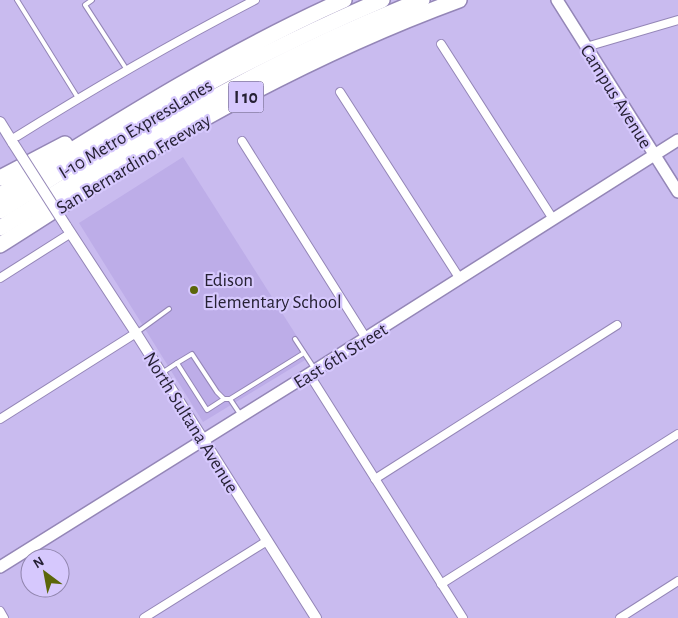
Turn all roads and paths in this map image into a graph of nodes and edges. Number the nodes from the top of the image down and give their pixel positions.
1 (16, 0) edge
2 (92, 0) edge
3 (255, 0) edge
4 (344, 0) edge
5 (382, 0) edge
6 (422, 0) edge
7 (459, 0) edge
8 (557, 0) edge
9 (678, 20) edge
10 (441, 44) dead end
11 (586, 47) junction
12 (127, 70) junction
13 (340, 92) dead end
14 (78, 98) junction
15 (132, 112) junction
16 (0, 122) edge
17 (678, 140) edge
18 (12, 141) junction
19 (242, 141) dead end
20 (654, 155) junction
21 (0, 178) edge
22 (678, 192) edge
23 (0, 195) edge
24 (0, 211) edge
25 (44, 217) junction
26 (553, 220) junction
27 (0, 228) edge
28 (68, 230) junction
29 (0, 245) edge
30 (0, 256) edge
31 (0, 278) edge
32 (460, 279) junction
33 (169, 309) dead end
34 (617, 325) dead end
35 (136, 333) junction
36 (366, 338) junction
37 (295, 339) dead end
38 (304, 353) junction
39 (178, 364) junction
40 (312, 372) junction
41 (162, 373) junction
42 (224, 399) junction
43 (230, 399) junction
44 (241, 416) junction
45 (0, 419) edge
46 (678, 434) edge
47 (204, 440) junction
48 (375, 479) junction
49 (267, 541) junction
50 (0, 567) edge
51 (678, 581) edge
52 (441, 584) junction
53 (0, 611) edge
54 (4, 618) edge
55 (144, 618) edge
56 (316, 618) edge
57 (463, 618) edge
58 (620, 618) edge

1 - 14 lane
2 - 12 lane
3 - 12 street
4 - 15 highway, I 10
5 - 24 highway, I-10 Metro ExpressLanes
6 - 27 highway, I-10 Metro ExpressLanes
7 - 25 highway, San Bernardino Freeway / I 10
8 - 11 main road, Campus Avenue
9 - 11 street
10 - 26 street
11 - 20 main road, Campus Avenue
12 - 14 street
13 - 32 street
14 - 18 street
15 - 21 highway
15 - 23 highway, I 10
16 - 18 street, North Sultana Avenue
17 - 20 main road, East 6th Street
18 - 28 street, North Sultana Avenue, bridge
19 - 36 street
20 - 22 main road, Campus Avenue
20 - 26 main road, East 6th Street
25 - 29 highway, San Bernardino Freeway / I 10
25 - 30 highway
26 - 32 main road, East 6th Street
28 - 31 street
28 - 35 street, North Sultana Avenue
32 - 36 main road, East 6th Street
33 - 35 lane
34 - 48 street
35 - 41 street, North Sultana Avenue
35 - 45 street
36 - 40 main road, East 6th Street
37 - 38 lane
38 - 40 lane
38 - 43 lane
39 - 41 lane
39 - 42 lane
39 - 42 lane
40 - 44 main road, East 6th Street
40 - 48 street
41 - 47 street, North Sultana Avenue
42 - 43 lane
43 - 44 lane
44 - 47 main road, East 6th Street
46 - 52 street
47 - 49 street, North Sultana Avenue
47 - 50 main road, East 6th Street
48 - 52 street
49 - 55 street
49 - 56 street, North Sultana Avenue
51 - 58 street
52 - 57 street
53 - 54 street

